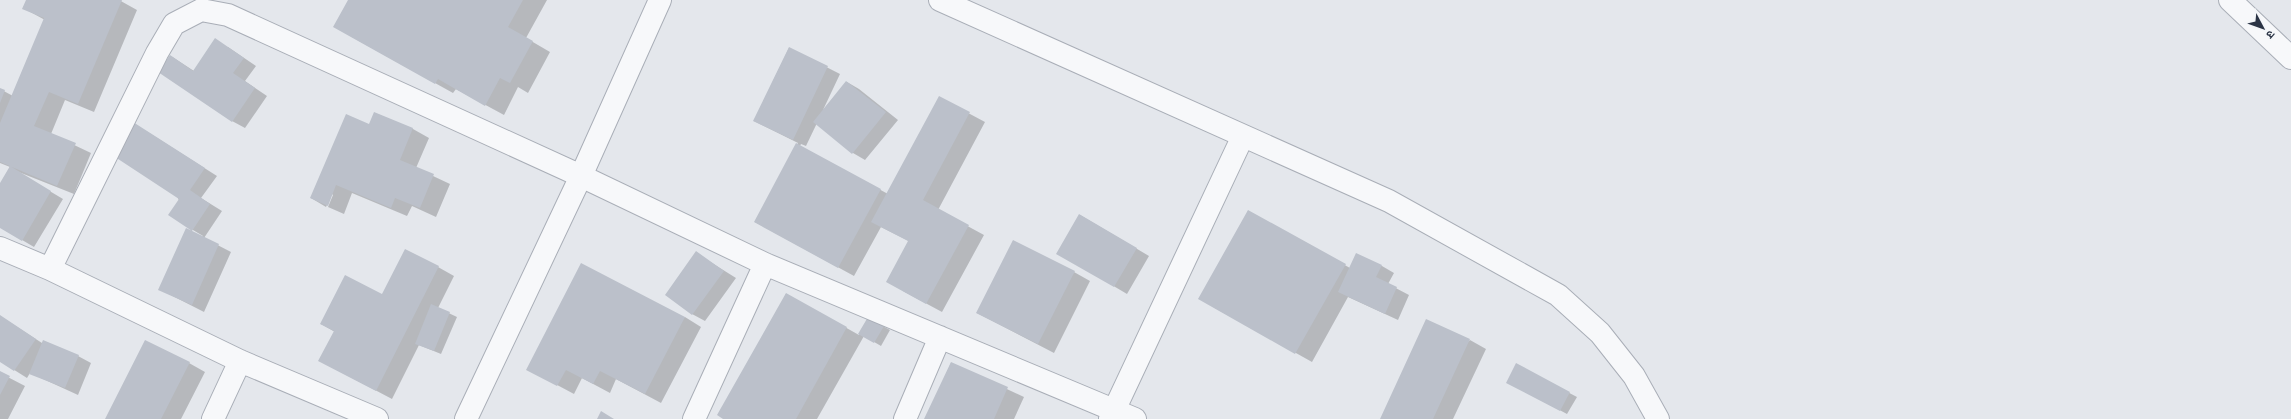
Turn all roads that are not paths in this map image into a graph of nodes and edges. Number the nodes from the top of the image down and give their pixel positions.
1 (660, 0) edge
2 (940, 0) edge
3 (2230, 0) edge
4 (2291, 58) edge
5 (1243, 136) junction
6 (581, 176) junction
7 (0, 248) edge
8 (765, 264) junction
9 (50, 269) junction
10 (940, 337) junction
11 (240, 361) junction
12 (1112, 414) edge
13 (214, 419) edge
14 (377, 419) edge
15 (466, 419) edge
16 (694, 419) edge
17 (905, 419) edge
18 (1135, 419) edge
19 (1658, 419) edge

1 - 6 street
2 - 5 street
3 - 4 street
5 - 12 street
5 - 19 street
6 - 8 street
6 - 9 street
6 - 15 street
7 - 9 street
8 - 10 street
8 - 16 street
9 - 11 street
10 - 12 street
10 - 17 street
11 - 13 street
11 - 14 street
12 - 18 street

